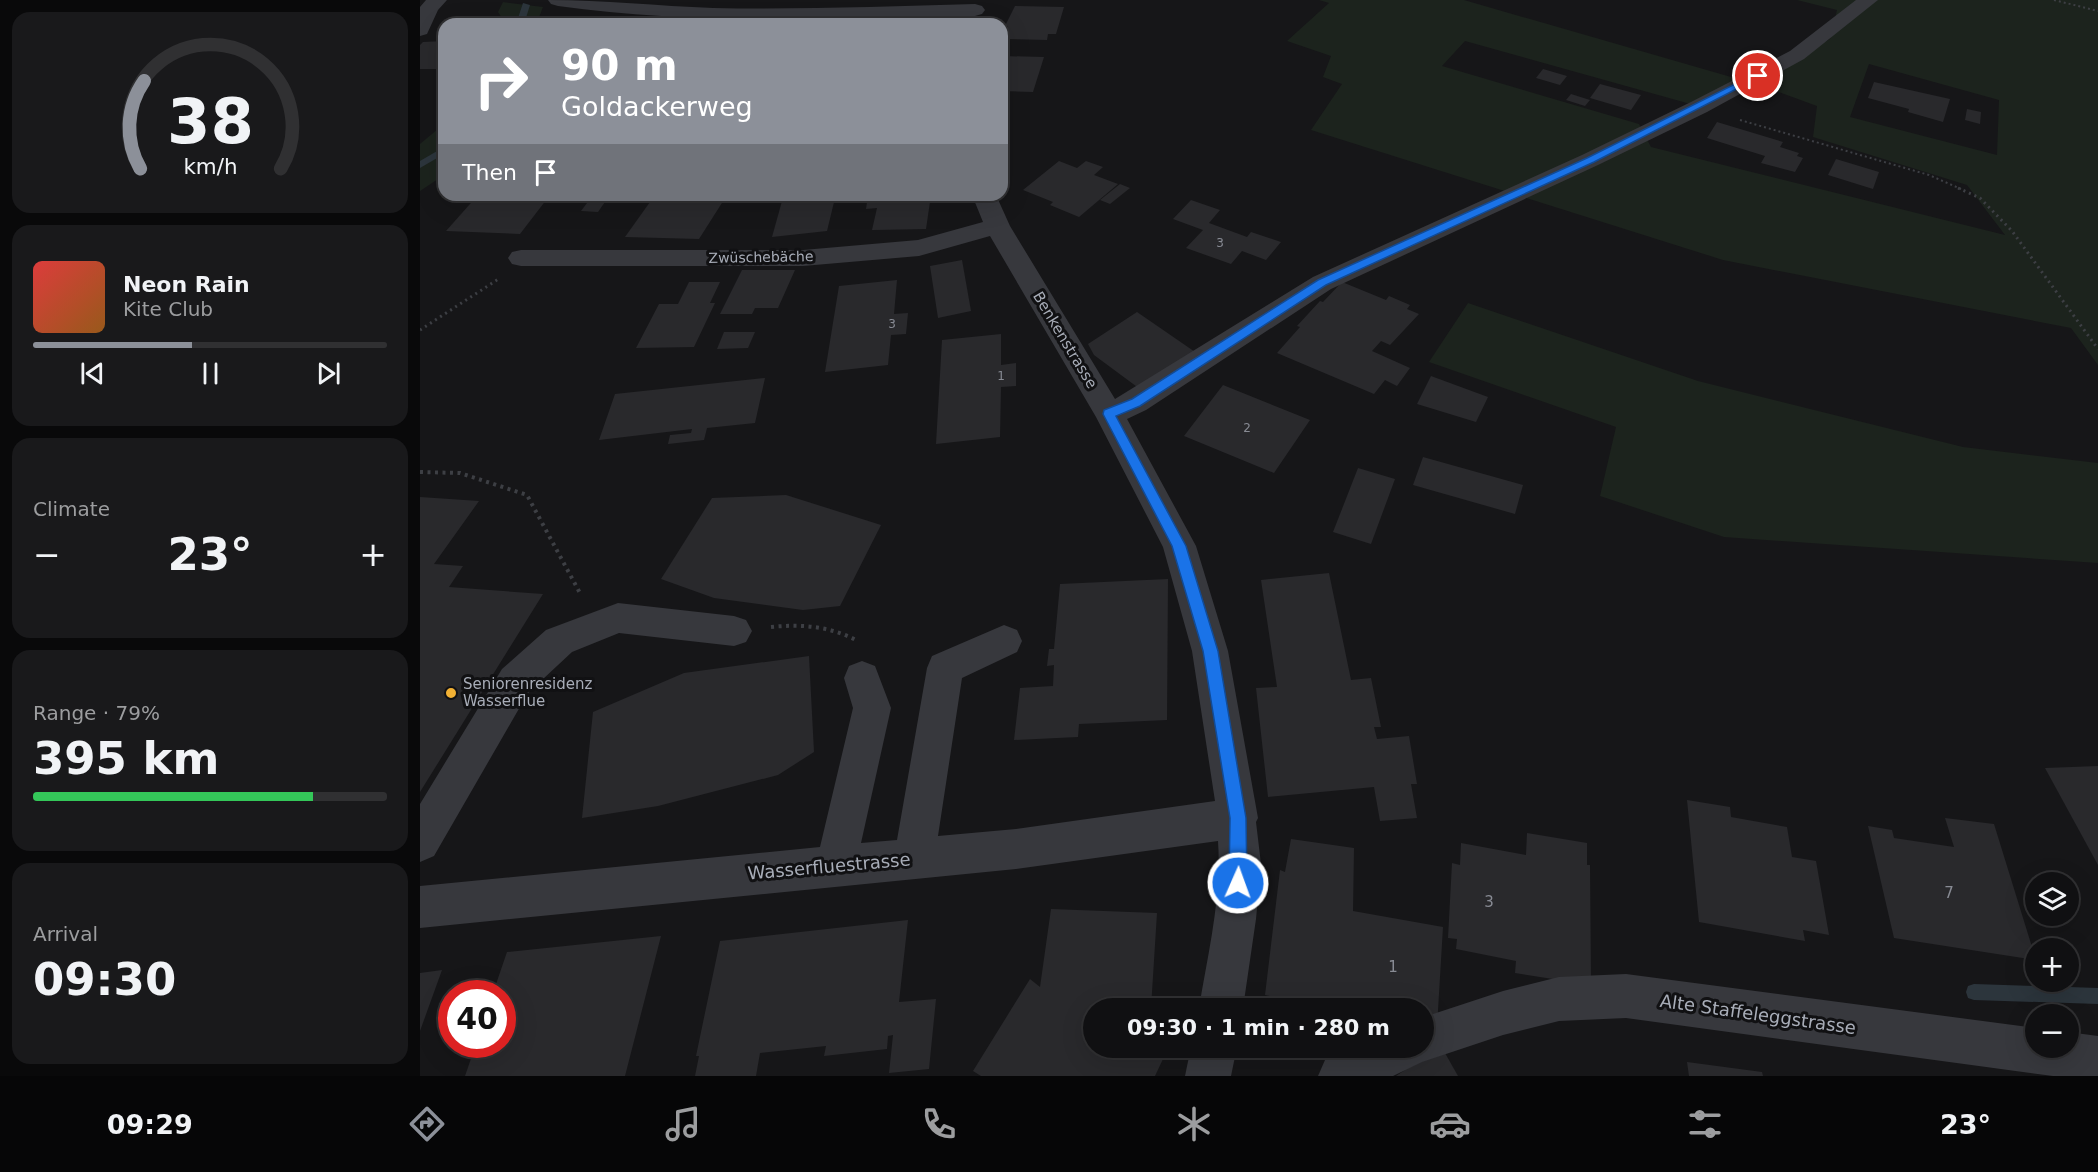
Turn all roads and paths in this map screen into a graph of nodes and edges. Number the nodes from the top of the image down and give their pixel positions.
1 (437, 0) edge
2 (1868, 0) edge
3 (2054, 0) edge
4 (663, 5) edge
5 (557, 9) edge
6 (974, 11) edge
7 (2098, 11) edge
8 (792, 18) edge
9 (824, 18) edge
10 (420, 30) edge
11 (1699, 108) junction
12 (987, 201) edge
13 (998, 226) junction
14 (521, 258) joint
15 (420, 330) edge
16 (2098, 349) edge
17 (1109, 414) junction
18 (420, 472) edge
19 (597, 626) junction
20 (734, 631) dead end
21 (1004, 641) dead end
22 (862, 678) dead end
23 (1238, 818) junction
24 (420, 842) edge
25 (914, 858) junction
26 (836, 865) junction
27 (420, 907) edge
28 (1223, 998) edge
29 (1434, 1037) edge
30 (1212, 1058) edge
31 (1381, 1058) edge
32 (2098, 1059) edge
33 (1208, 1076) edge
34 (1341, 1076) edge

1 - 10 street
2 - 11 street
3 - 7 path
4 - 5 street
4 - 8 street
6 - 9 street
11 - 16 path
11 - 17 street
12 - 13 street, Benkenstrasse
13 - 14 street, Zwüschebäche
13 - 17 street, Benkenstrasse
14 - 15 path
17 - 23 street, Benkenstrasse
18 - 19 path
19 - 20 street
19 - 24 street
21 - 25 street
22 - 26 street
23 - 25 street, Wasserfluestrasse
23 - 28 street, Benkenstrasse
25 - 26 street, Wasserfluestrasse
26 - 27 street, Wasserfluestrasse
29 - 32 street, Alte Staffeleggstrasse
30 - 33 street
31 - 34 street

